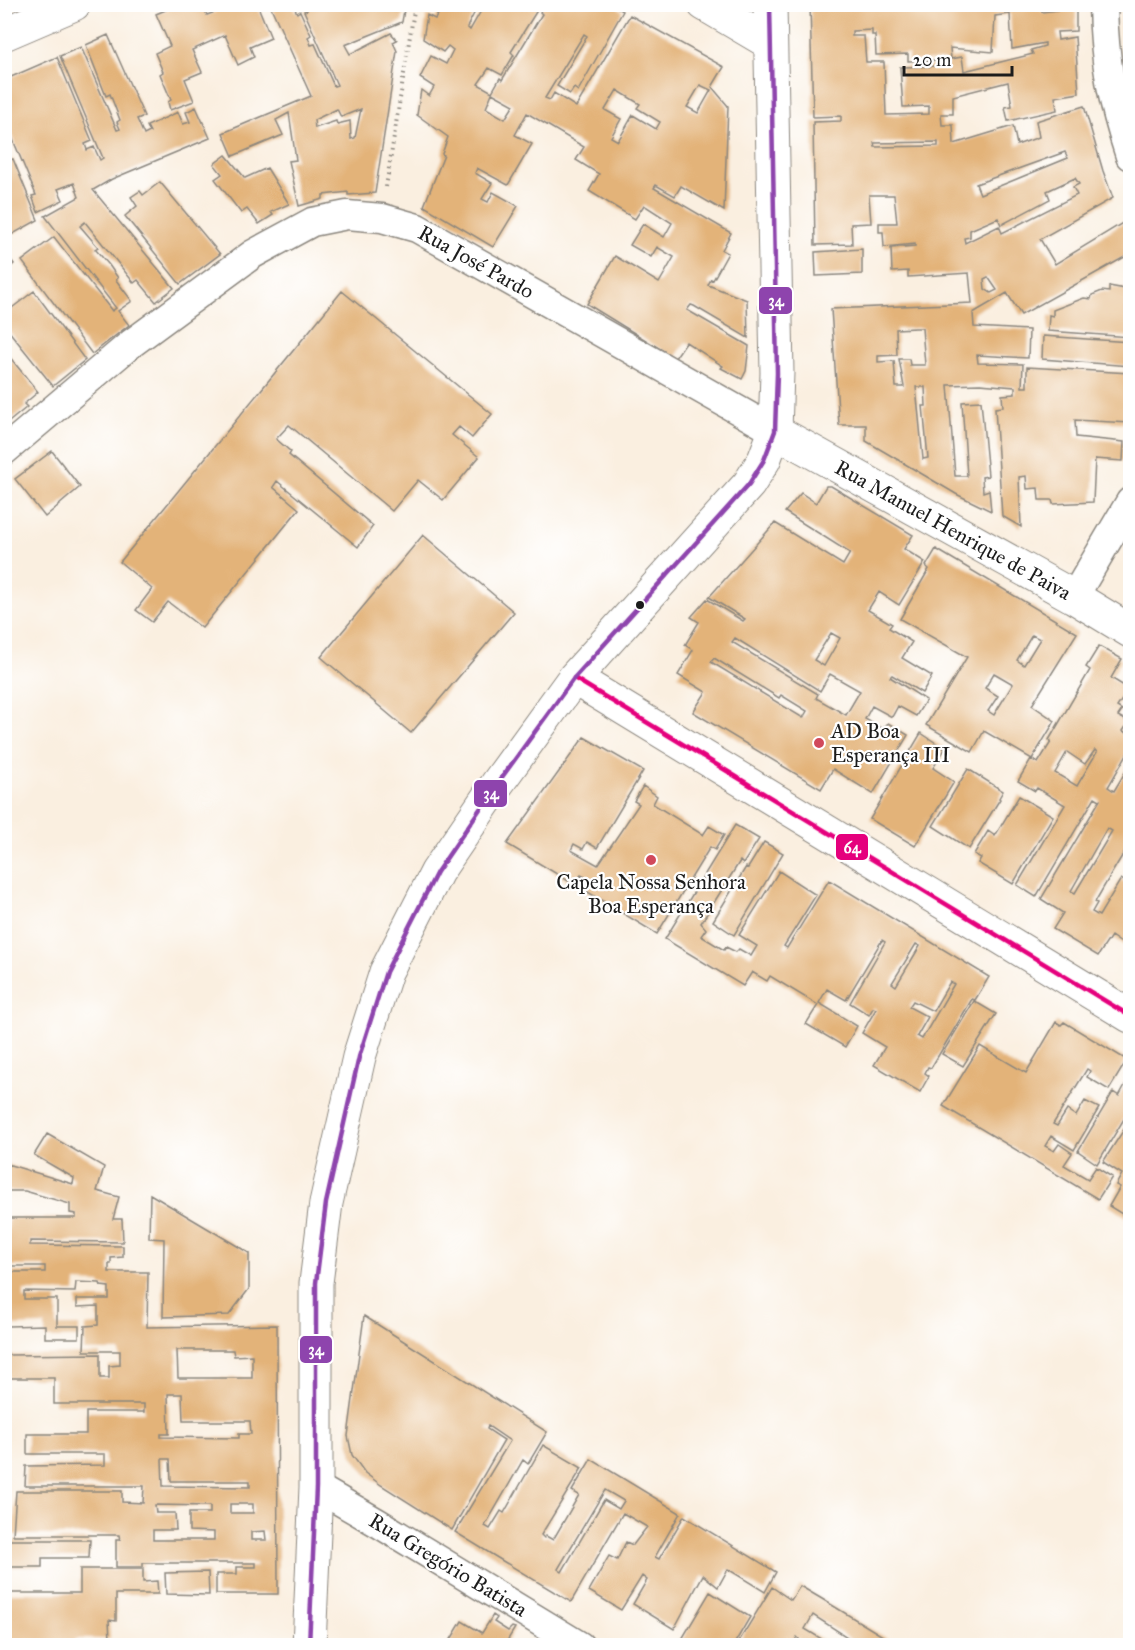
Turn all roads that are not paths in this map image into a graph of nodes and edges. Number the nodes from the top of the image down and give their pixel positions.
1 (74, 4) edge
2 (704, 4) edge
3 (770, 4) edge
4 (1103, 4) edge
5 (4, 34) edge
6 (770, 43) junction
7 (1131, 156) edge
8 (775, 431) junction
9 (4, 451) edge
10 (1131, 502) edge
11 (1074, 597) junction
12 (1131, 631) edge
13 (574, 678) junction
14 (1131, 1016) edge
15 (316, 1487) junction
16 (309, 1646) edge
17 (580, 1646) edge

1 - 5 main road
2 - 6 main road
3 - 6 main road
4 - 7 street
6 - 8 main road
8 - 9 street, Rua José Pardo
8 - 11 main road, Rua Manuel Henrique de Paiva
8 - 13 main road
10 - 11 street
11 - 12 main road, Rua Manuel Henrique de Paiva
13 - 14 main road
13 - 15 main road
15 - 16 main road
15 - 17 street, Rua Gregório Batista

